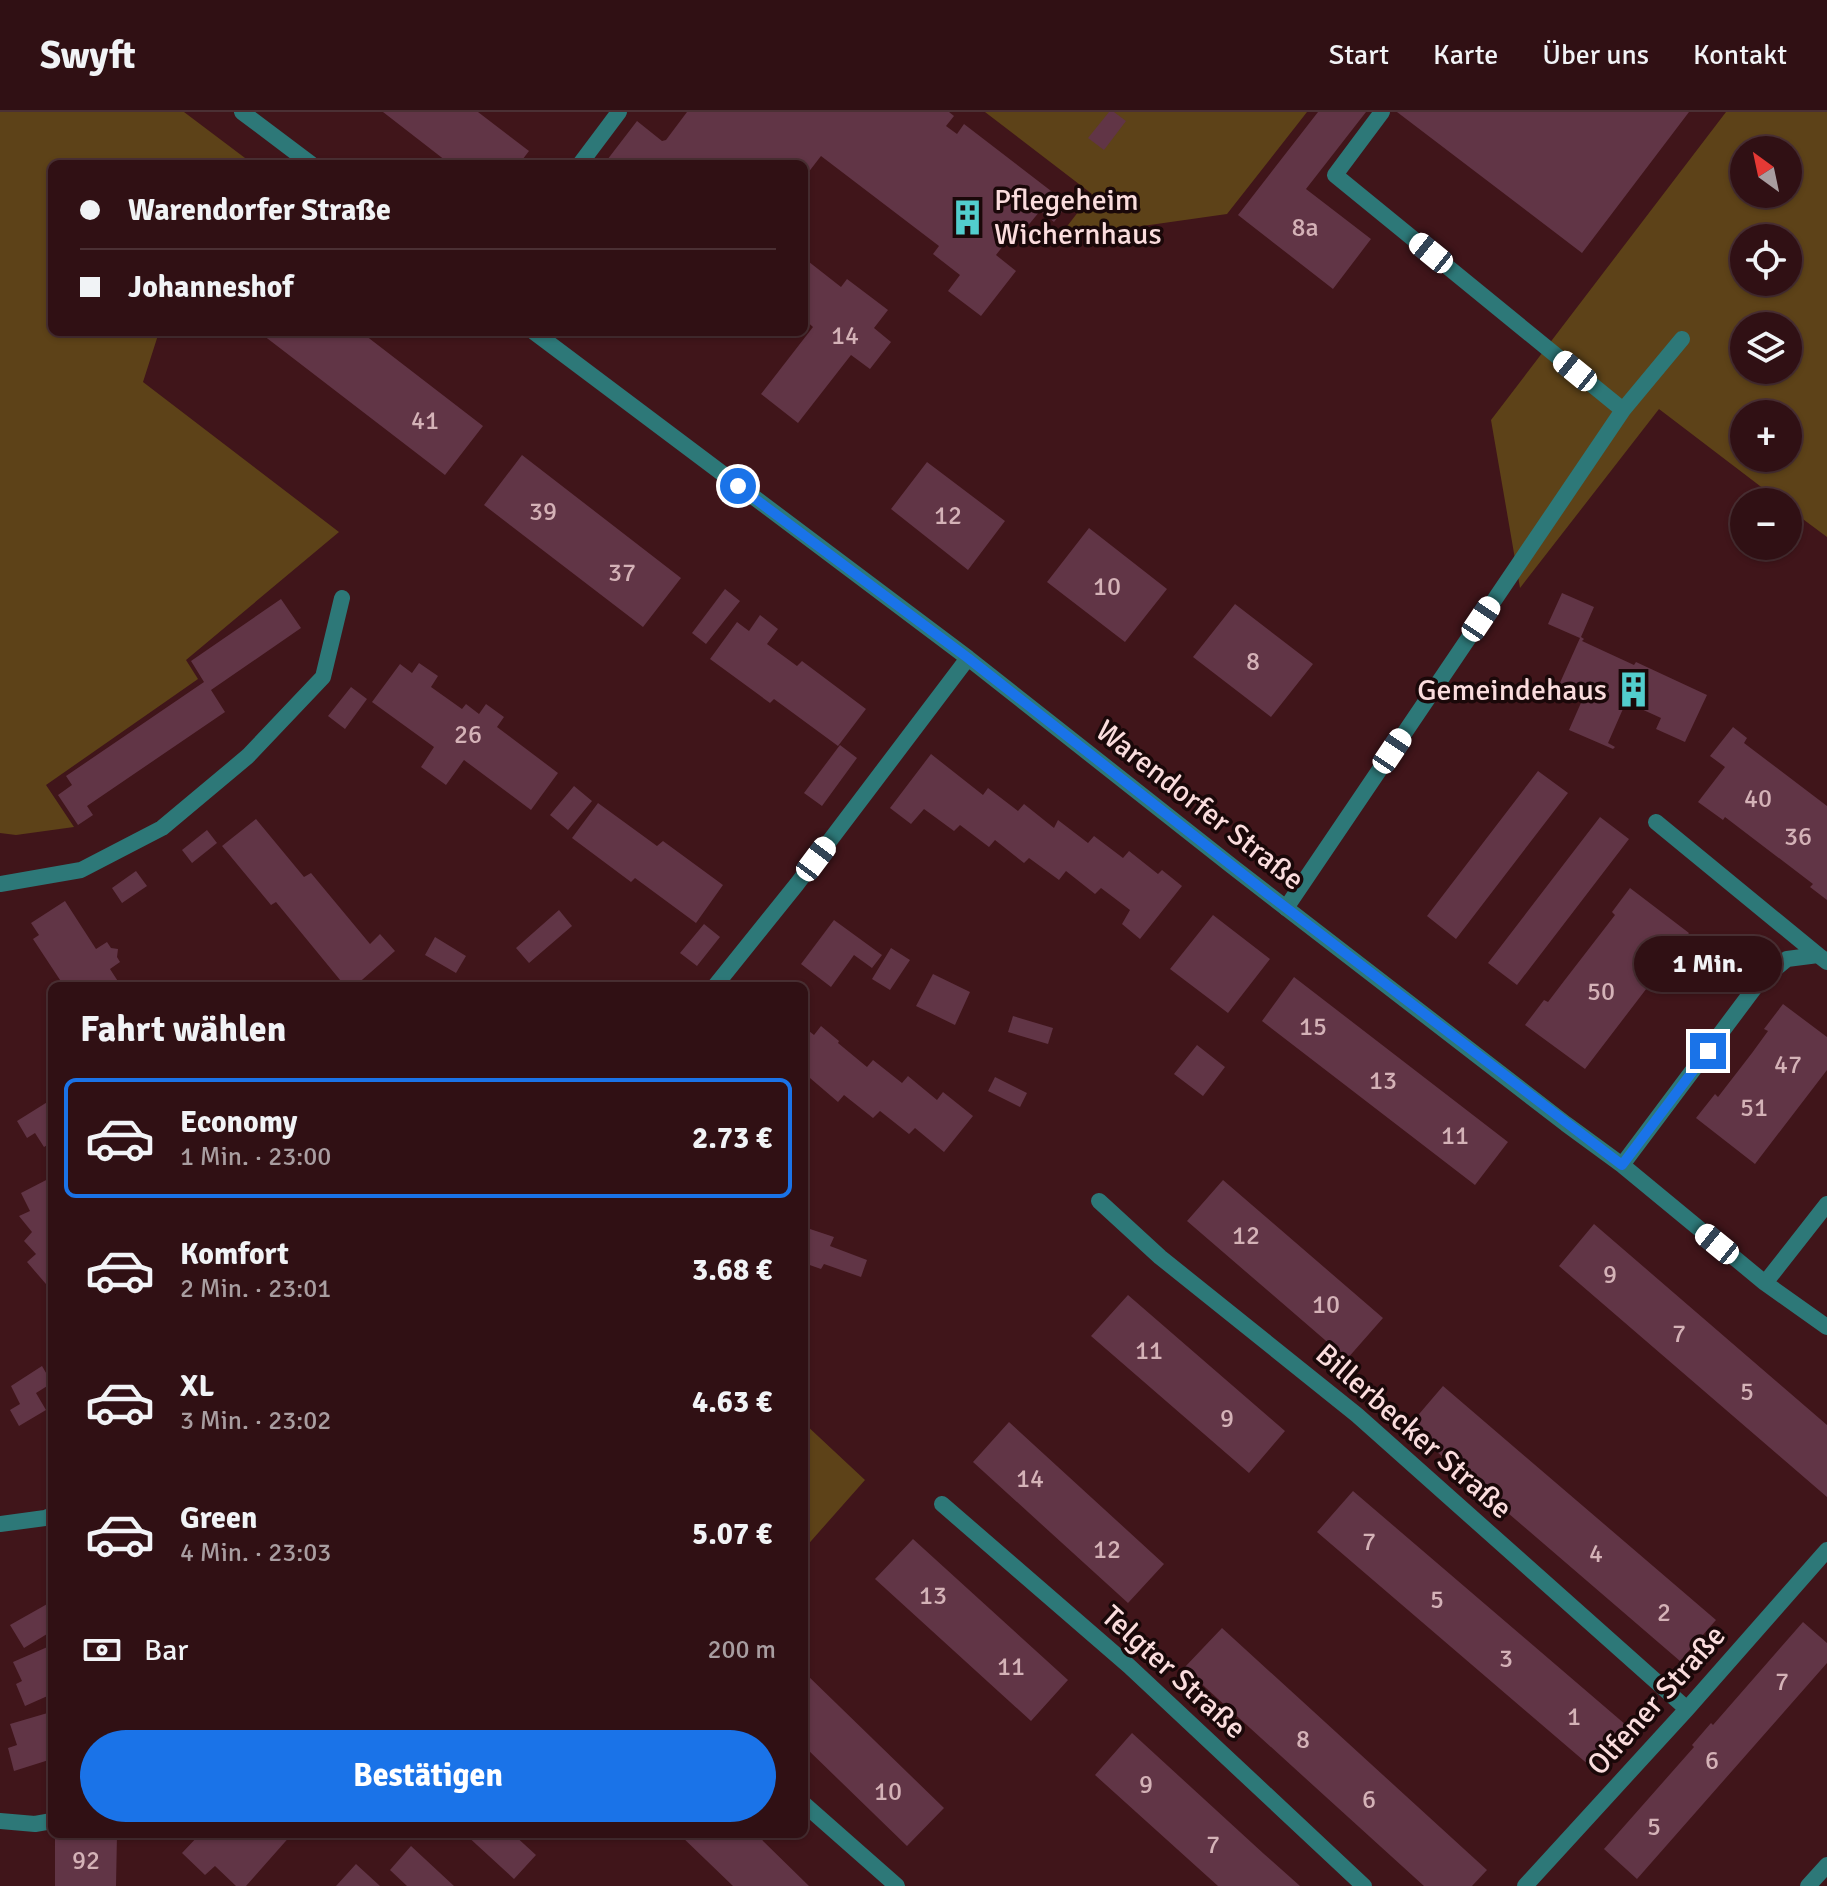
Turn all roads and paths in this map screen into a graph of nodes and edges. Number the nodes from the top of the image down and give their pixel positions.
1 (242, 112) edge
2 (619, 112) edge
3 (1382, 112) edge
4 (306, 160) edge
5 (583, 160) edge
6 (539, 336) edge
7 (1682, 339) dead end
8 (1623, 410) junction
9 (342, 598) dead end
10 (968, 658) junction
11 (1656, 822) dead end
12 (0, 884) edge
13 (1286, 908) junction
14 (1823, 958) edge
15 (718, 982) edge
16 (1622, 1165) junction
17 (1099, 1201) dead end
18 (1827, 1204) edge
19 (1765, 1283) junction
20 (1827, 1327) edge
21 (942, 1504) dead end
22 (48, 1517) edge
23 (0, 1524) edge
24 (1827, 1550) edge
25 (1687, 1709) junction
26 (808, 1808) edge
27 (0, 1821) edge
28 (48, 1822) edge
29 (1827, 1865) edge
30 (897, 1886) edge
31 (1364, 1886) edge
32 (1525, 1886) edge
33 (1808, 1886) edge

1 - 4 street
2 - 5 street
3 - 8 street
6 - 10 street, Warendorfer Straße
7 - 8 street
8 - 13 street
9 - 12 street
10 - 13 street, Warendorfer Straße
10 - 15 street
11 - 14 street
13 - 16 street, Warendorfer Straße
14 - 16 street
16 - 19 street, Warendorfer Straße
17 - 25 street, Billerbecker Straße
18 - 19 street
19 - 20 street, Warendorfer Straße
21 - 31 street, Telgter Straße
22 - 23 street
24 - 25 street, Olfener Straße
25 - 32 street, Olfener Straße
26 - 30 street
27 - 28 street
29 - 33 street

